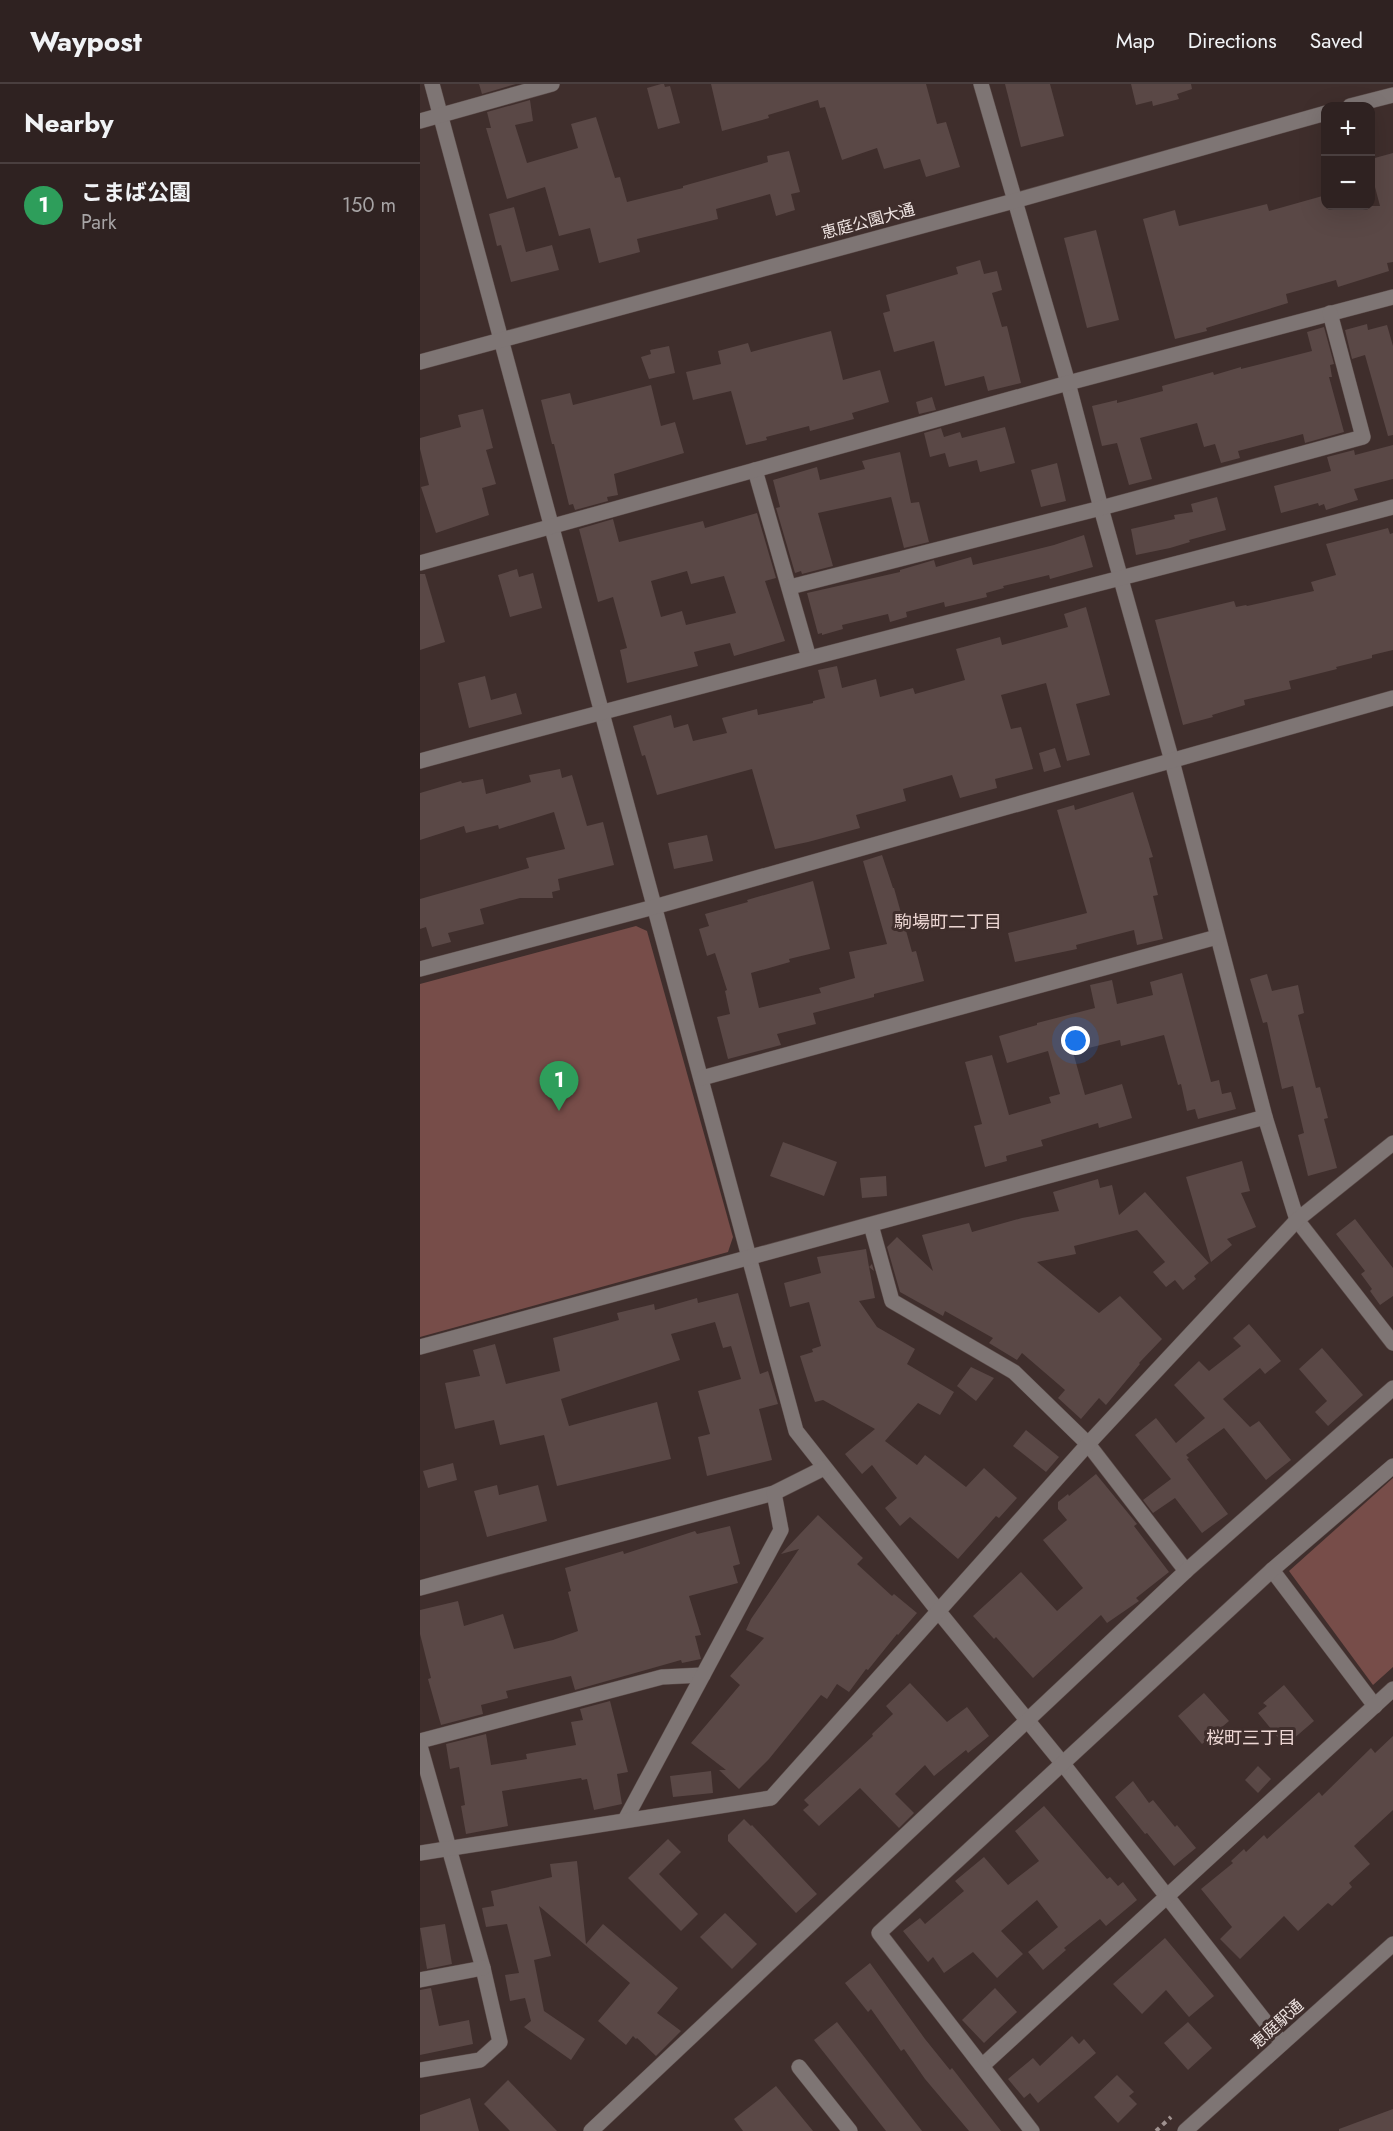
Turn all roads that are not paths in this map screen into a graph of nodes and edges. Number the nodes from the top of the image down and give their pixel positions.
1 (432, 84) edge
2 (552, 84) edge
3 (981, 84) edge
4 (1393, 94) edge
5 (1364, 102) edge
6 (1321, 114) edge
7 (441, 115) junction
8 (420, 121) edge
9 (1014, 201) junction
10 (1393, 297) edge
11 (1330, 313) junction
12 (500, 340) junction
13 (420, 362) edge
14 (1068, 383) junction
15 (755, 470) junction
16 (1393, 507) edge
17 (1101, 508) junction
18 (551, 525) junction
19 (420, 563) edge
20 (1121, 579) junction
21 (790, 587) junction
22 (809, 658) junction
23 (1393, 698) edge
24 (602, 711) junction
25 (420, 761) edge
26 (1172, 761) junction
27 (654, 907) junction
28 (1217, 937) junction
29 (420, 969) edge
30 (702, 1078) junction
31 (1265, 1117) junction
32 (1393, 1143) edge
33 (1297, 1220) junction
34 (871, 1225) junction
35 (749, 1256) junction
36 (1393, 1343) edge
37 (420, 1347) edge
38 (1393, 1388) edge
39 (1088, 1444) junction
40 (1393, 1466) edge
41 (824, 1468) junction
42 (774, 1493) junction
43 (1272, 1570) junction
44 (1186, 1571) junction
45 (420, 1588) edge
46 (939, 1612) junction
47 (703, 1675) junction
48 (1393, 1689) edge
49 (1375, 1706) junction
50 (1027, 1721) junction
51 (420, 1741) edge
52 (420, 1746) edge
53 (1063, 1764) junction
54 (626, 1820) junction
55 (449, 1847) junction
56 (420, 1853) edge
57 (1167, 1896) junction
58 (1393, 1944) edge
59 (483, 1968) junction
60 (420, 1980) edge
61 (1282, 2043) junction
62 (982, 2066) junction
63 (799, 2067) dead end
64 (420, 2070) edge
65 (591, 2131) edge
66 (849, 2131) edge
67 (1032, 2131) edge
68 (1185, 2131) edge

1 - 7 street
2 - 7 street
3 - 9 street
4 - 5 street
6 - 9 street, 恵庭公園大通
7 - 8 street
7 - 12 street
9 - 12 street, 恵庭公園大通
9 - 14 street
10 - 11 street
11 - 14 street
11 - 17 street
12 - 13 street, 恵庭公園大通
12 - 18 street
14 - 15 street
14 - 17 street
15 - 18 street
15 - 21 street
16 - 20 street
17 - 20 street
17 - 21 street
18 - 19 street
18 - 24 street
20 - 22 street
20 - 26 street
21 - 22 street
22 - 24 street
23 - 26 street
24 - 25 street
24 - 27 street
26 - 27 street
26 - 28 street
27 - 29 street
27 - 30 street
28 - 30 street
28 - 31 street
30 - 35 street
31 - 33 street
31 - 34 street
32 - 33 street
33 - 36 street
33 - 39 street
34 - 35 street
34 - 39 street
35 - 37 street
35 - 41 street
38 - 44 street
39 - 44 street
39 - 46 street
40 - 43 street
41 - 42 street
41 - 46 street
42 - 45 street
42 - 47 street
43 - 49 street
43 - 53 street
44 - 50 street
46 - 50 street
46 - 54 street
47 - 51 street
47 - 54 street
48 - 49 street
49 - 57 street
50 - 53 street
50 - 65 street
52 - 55 street
53 - 57 street
53 - 62 street
54 - 55 street
55 - 56 street
55 - 59 street
57 - 61 street
57 - 62 street
58 - 61 street, 恵庭駅通
59 - 60 street
59 - 64 street
61 - 68 street, 恵庭駅通
62 - 67 street
63 - 66 street

